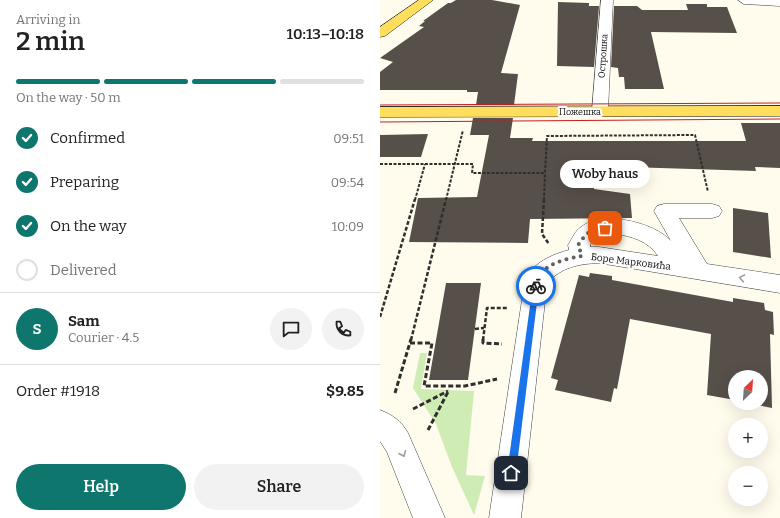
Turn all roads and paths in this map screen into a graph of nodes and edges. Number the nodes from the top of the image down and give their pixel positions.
1 (427, 0) edge
2 (607, 0) edge
3 (744, 0) edge
4 (780, 2) edge
5 (380, 33) edge
6 (780, 111) edge
7 (380, 112) edge
8 (600, 112) junction
9 (462, 131) dead end
10 (380, 164) edge
11 (425, 164) junction
12 (454, 164) junction
13 (545, 173) junction
14 (712, 211) joint
15 (582, 256) junction
16 (561, 261) junction
17 (676, 266) junction
18 (700, 270) junction
19 (780, 284) edge
20 (498, 308) dead end
21 (380, 317) edge
22 (484, 328) junction
23 (475, 329) dead end
24 (410, 343) junction
25 (493, 344) dead end
26 (500, 378) dead end
27 (449, 389) junction
28 (396, 393) dead end
29 (413, 409) dead end
30 (380, 424) edge
31 (428, 430) dead end
32 (429, 518) edge
33 (505, 518) edge

1 - 5 main road
2 - 8 street, Острошка
3 - 4 street
6 - 8 main road, Пожешка
7 - 8 main road, Пожешка
9 - 12 path
10 - 11 path
11 - 12 path
11 - 21 path
12 - 13 path
12 - 24 path
13 - 14 path
13 - 16 path
14 - 18 street
15 - 16 street, Боре Марковића
15 - 17 street, Боре Марковића
15 - 17 street
16 - 33 street, Боре Марковића
17 - 18 street, Боре Марковића
19 -> 18 street, Боре Марковића
20 - 22 path
22 - 23 path
22 - 25 path
24 - 27 path
24 - 28 path
26 - 27 path
27 - 29 path
27 - 31 path
30 -> 32 street

